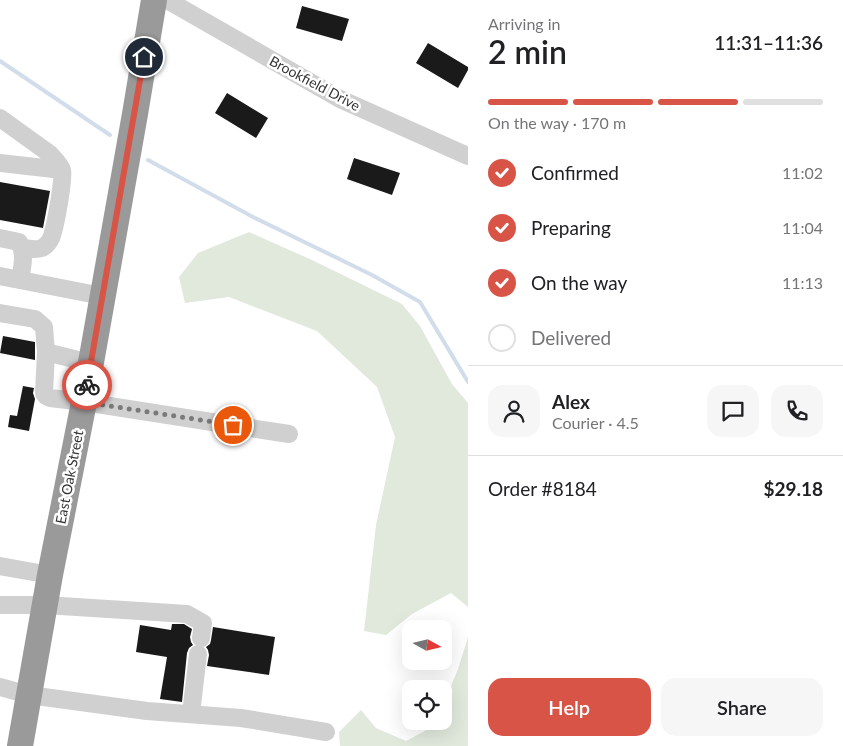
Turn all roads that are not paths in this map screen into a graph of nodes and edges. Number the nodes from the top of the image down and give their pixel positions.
1 (154, 0) edge
2 (167, 0) edge
3 (0, 118) edge
4 (468, 156) edge
5 (0, 163) edge
6 (62, 170) junction
7 (0, 238) edge
8 (23, 248) junction
9 (0, 276) edge
10 (20, 280) junction
11 (102, 296) junction
12 (0, 313) edge
13 (46, 352) junction
14 (90, 362) junction
15 (84, 402) junction
16 (288, 434) dead end
17 (0, 566) edge
18 (50, 575) junction
19 (0, 605) edge
20 (45, 605) junction
21 (0, 687) edge
22 (29, 695) junction
23 (191, 714) junction
24 (326, 732) dead end
25 (20, 746) edge

1 - 11 highway, East Oak Street
2 - 4 street, Brookfield Drive
3 - 6 street
5 - 6 street
6 - 8 street
7 - 8 street
8 - 10 street
9 - 10 street
10 - 11 street
11 - 14 highway, East Oak Street
12 - 13 street
13 - 14 street
13 - 15 street
14 - 15 highway, East Oak Street
15 - 16 street
15 - 18 highway, East Oak Street
17 - 18 street
18 - 20 highway, East Oak Street
19 - 20 street
20 - 22 highway, East Oak Street
20 - 23 street
21 - 22 street
22 - 23 street
22 - 25 highway, East Oak Street
23 - 24 street

